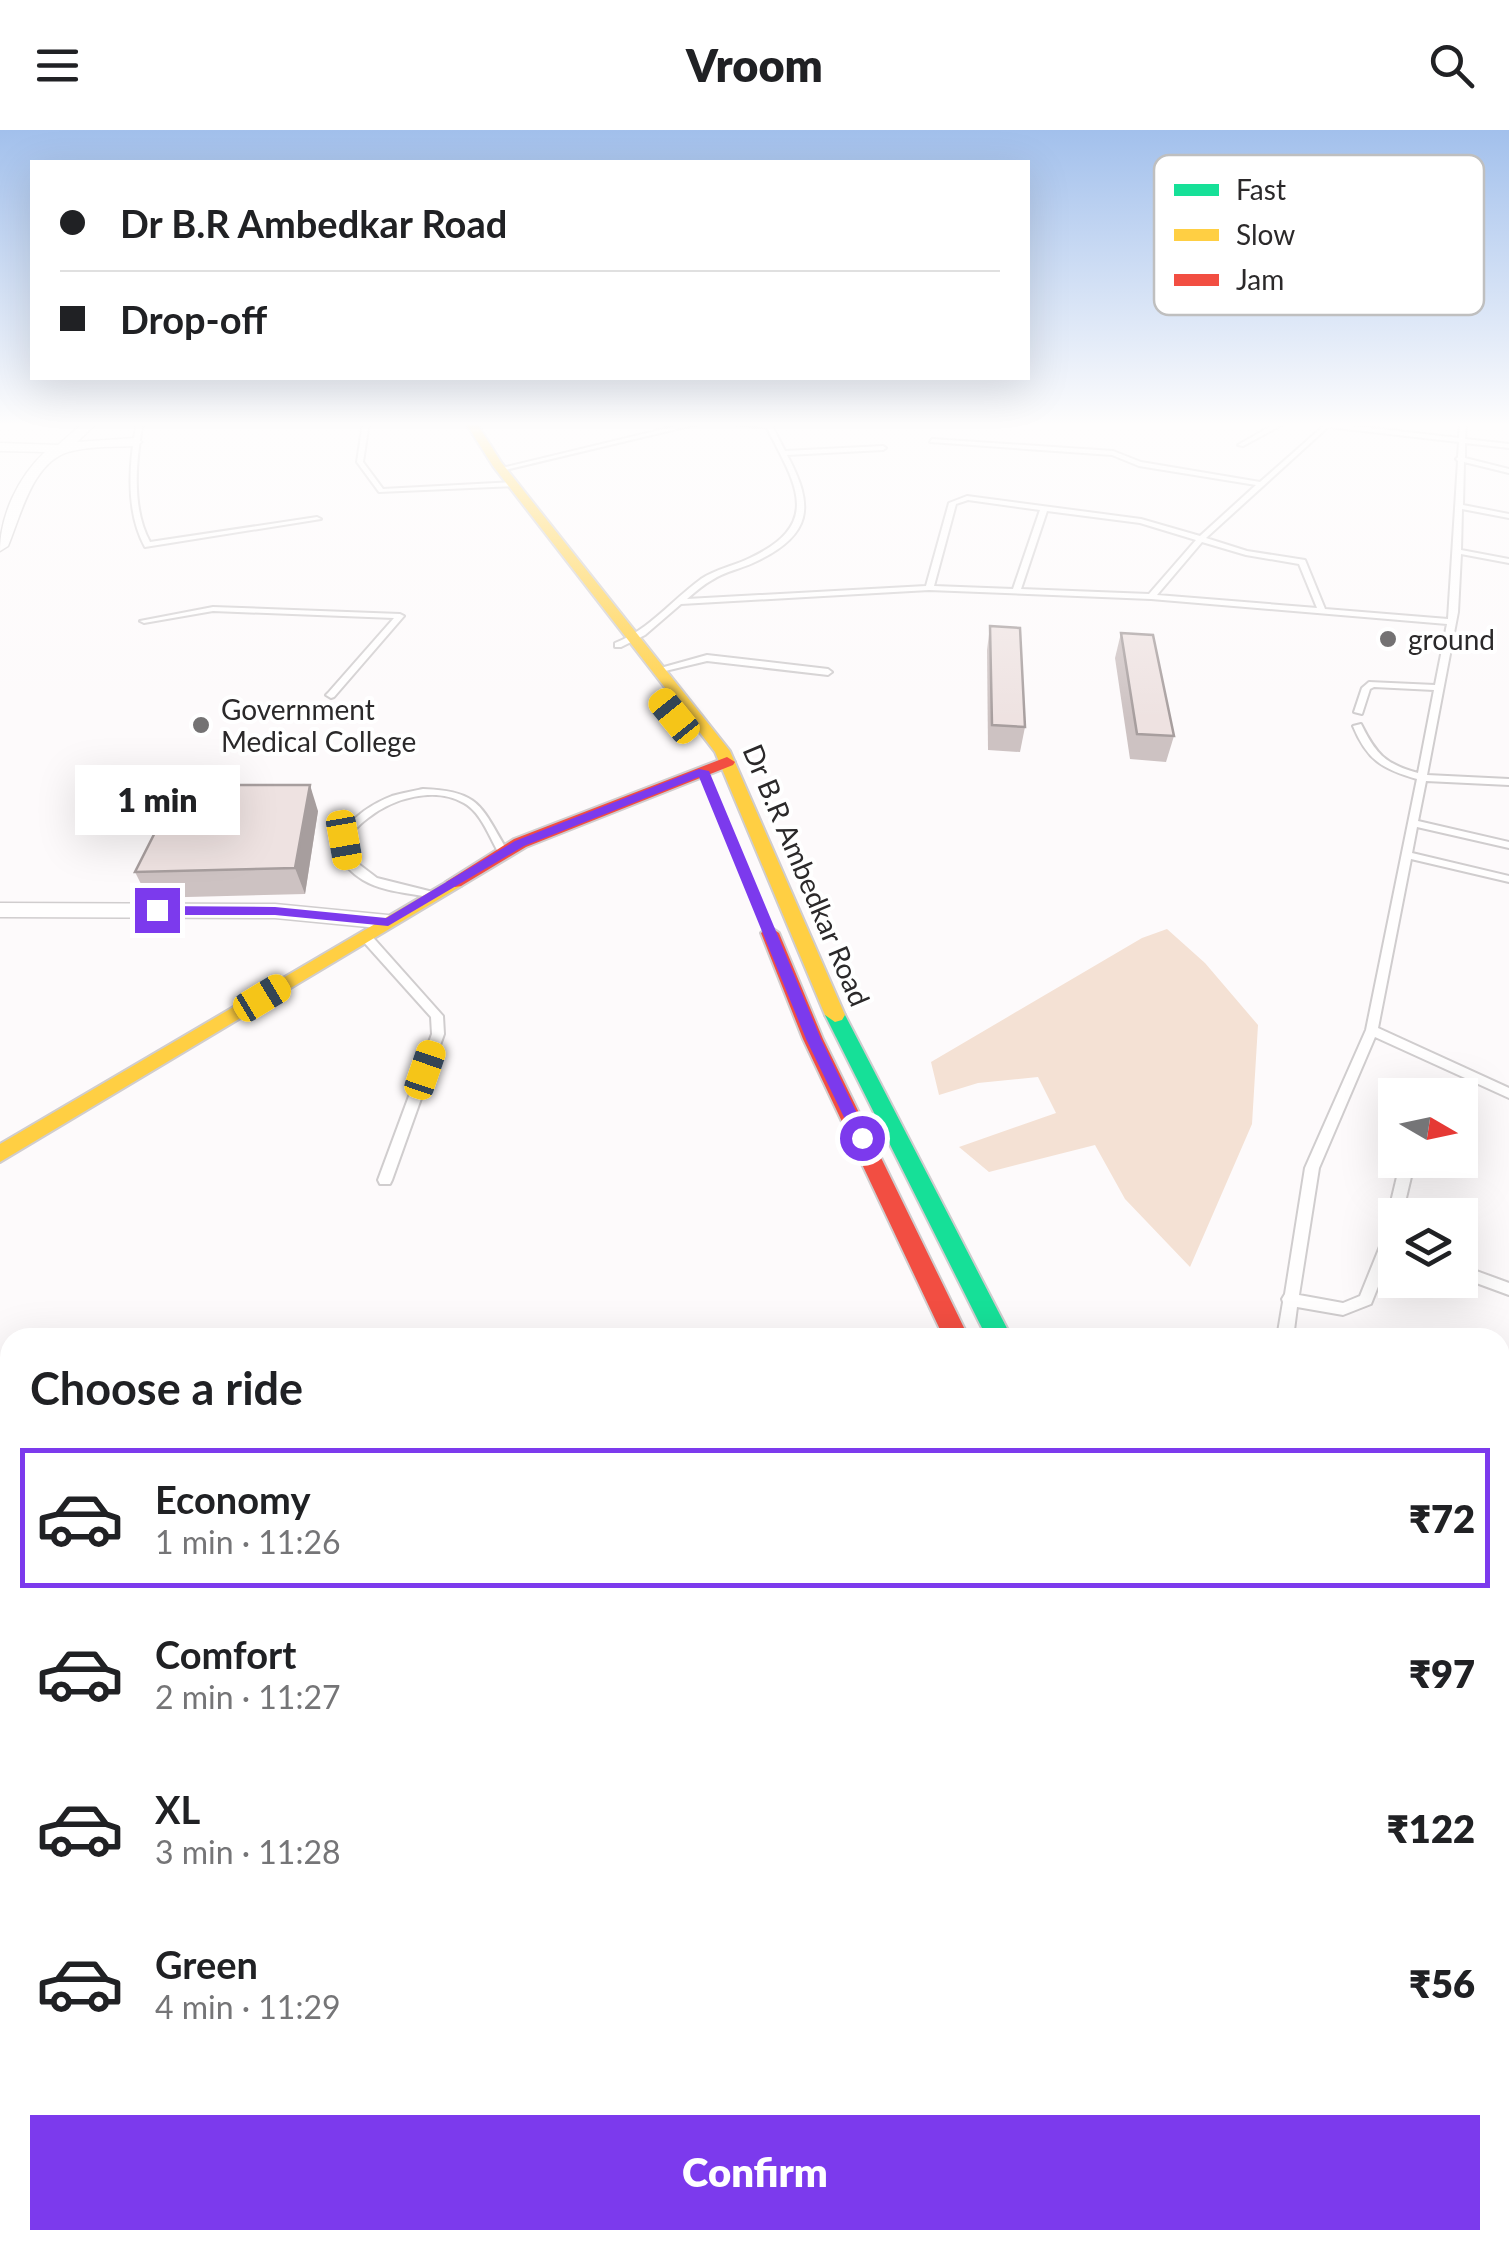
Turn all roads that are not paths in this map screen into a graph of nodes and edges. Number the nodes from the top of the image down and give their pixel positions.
1 (10, 521) edge
2 (140, 521) edge
3 (305, 521) edge
4 (517, 521) edge
5 (540, 521) edge
6 (801, 521) edge
7 (948, 521) edge
8 (1040, 521) edge
9 (1140, 521) edge
10 (1221, 521) edge
11 (1457, 521) edge
12 (1200, 540) junction
13 (0, 546) edge
14 (1456, 551) junction
15 (1509, 561) edge
16 (929, 588) junction
17 (1016, 592) junction
18 (1151, 598) junction
19 (680, 602) junction
20 (1320, 609) junction
21 (144, 621) dead end
22 (1452, 622) junction
23 (628, 642) junction
24 (661, 670) junction
25 (828, 672) dead end
26 (1439, 688) junction
27 (331, 695) dead end
28 (1359, 712) dead end
29 (1358, 726) dead end
30 (727, 762) junction
31 (1421, 779) junction
32 (707, 780) junction
33 (1509, 782) edge
34 (1413, 823) junction
35 (1509, 845) edge
36 (504, 853) junction
37 (1406, 855) junction
38 (1509, 878) edge
39 (433, 896) junction
40 (0, 910) edge
41 (762, 914) dead end
42 (388, 922) junction
43 (365, 936) junction
44 (826, 996) junction
45 (799, 1004) junction
46 (1372, 1030) junction
47 (1509, 1092) edge
48 (0, 1154) edge
49 (385, 1180) dead end
50 (1378, 1275) edge
51 (1478, 1277) edge
52 (1509, 1289) edge
53 (1290, 1299) junction
54 (952, 1328) edge
55 (995, 1328) edge
56 (1286, 1328) edge

1 - 13 street
2 - 3 lane
4 - 23 street, Dr B.R Ambedkar Road
5 - 23 street, Dr B.R Ambedkar Road
6 - 19 lane
7 - 16 lane
8 - 17 lane
9 - 12 lane
10 - 12 lane
11 - 14 lane
12 - 18 lane
12 - 20 lane
14 - 15 lane
14 - 22 lane
16 - 17 lane
16 - 19 lane
17 - 18 lane
18 - 20 lane
19 - 23 lane
20 - 22 lane
21 - 27 lane
22 - 26 lane
23 - 24 street, Dr B.R Ambedkar Road
23 - 32 street, Dr B.R Ambedkar Road
24 - 25 lane
24 - 30 street, Dr B.R Ambedkar Road
26 - 28 lane
26 - 31 lane
29 - 31 lane
30 - 32 street
30 - 44 street, Dr B.R Ambedkar Road
31 - 33 lane
31 - 34 lane
32 - 36 street
34 - 35 lane
34 - 37 lane
36 - 39 street
36 - 39 lane
37 - 38 lane
37 - 46 lane
39 - 42 street
40 - 42 street
41 - 45 street, Dr B.R Ambedkar Road
42 - 43 street
43 - 48 street
43 - 49 lane
44 - 45 street
44 - 55 street, Dr B.R Ambedkar Road
45 - 54 street, Dr B.R Ambedkar Road
46 - 47 lane
46 - 53 lane
50 - 53 lane
51 - 52 lane
53 - 56 lane

